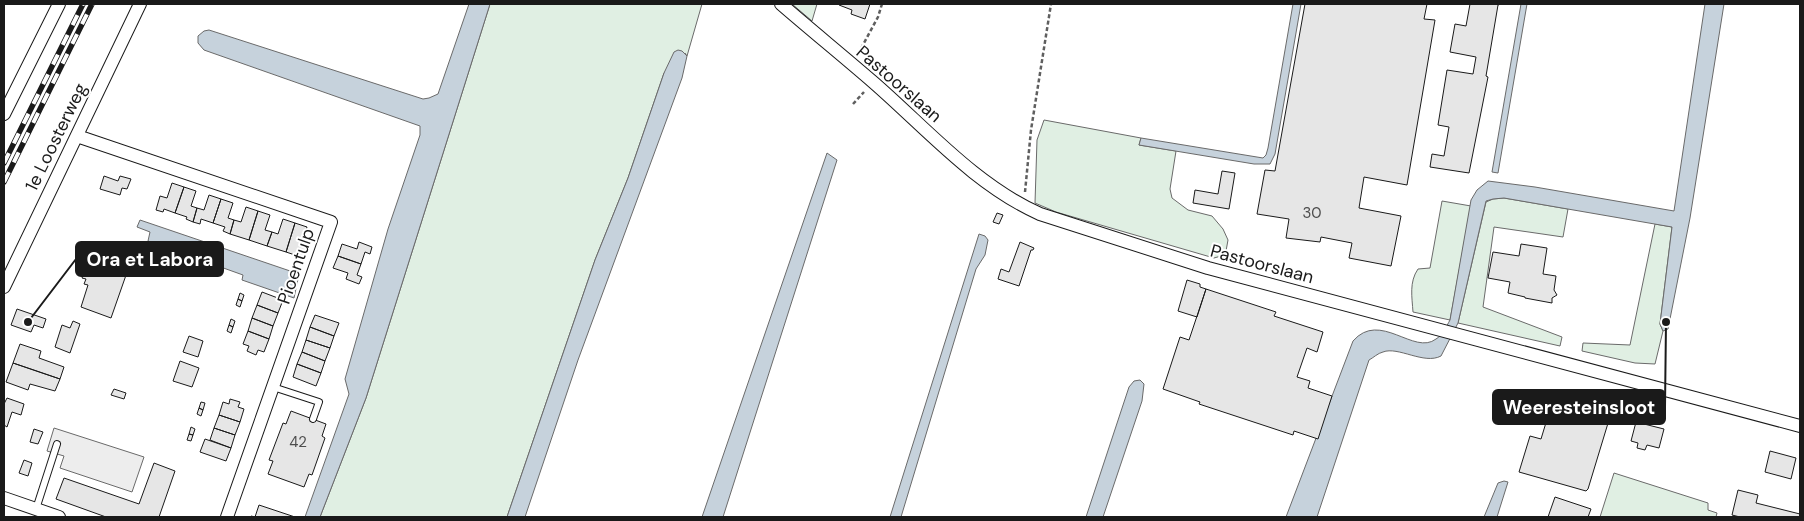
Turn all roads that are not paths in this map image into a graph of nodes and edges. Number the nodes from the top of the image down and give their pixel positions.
1 (60, 4) edge
2 (140, 4) edge
3 (781, 4) edge
4 (4, 114) edge
5 (77, 136) junction
6 (4, 287) edge
7 (272, 387) junction
8 (313, 419) dead end
9 (1800, 426) edge
10 (57, 444) dead end
11 (4, 498) edge
12 (36, 509) junction
13 (59, 517) edge
14 (227, 517) edge

1 - 4 street
2 - 5 street, 1e Loosterweg
3 - 9 street, Pastoorslaan
5 - 6 street, 1e Loosterweg
5 - 7 street, Pioentulp
7 - 8 lane
7 - 14 street, Pioentulp
10 - 12 lane
11 - 12 street
12 - 13 street

